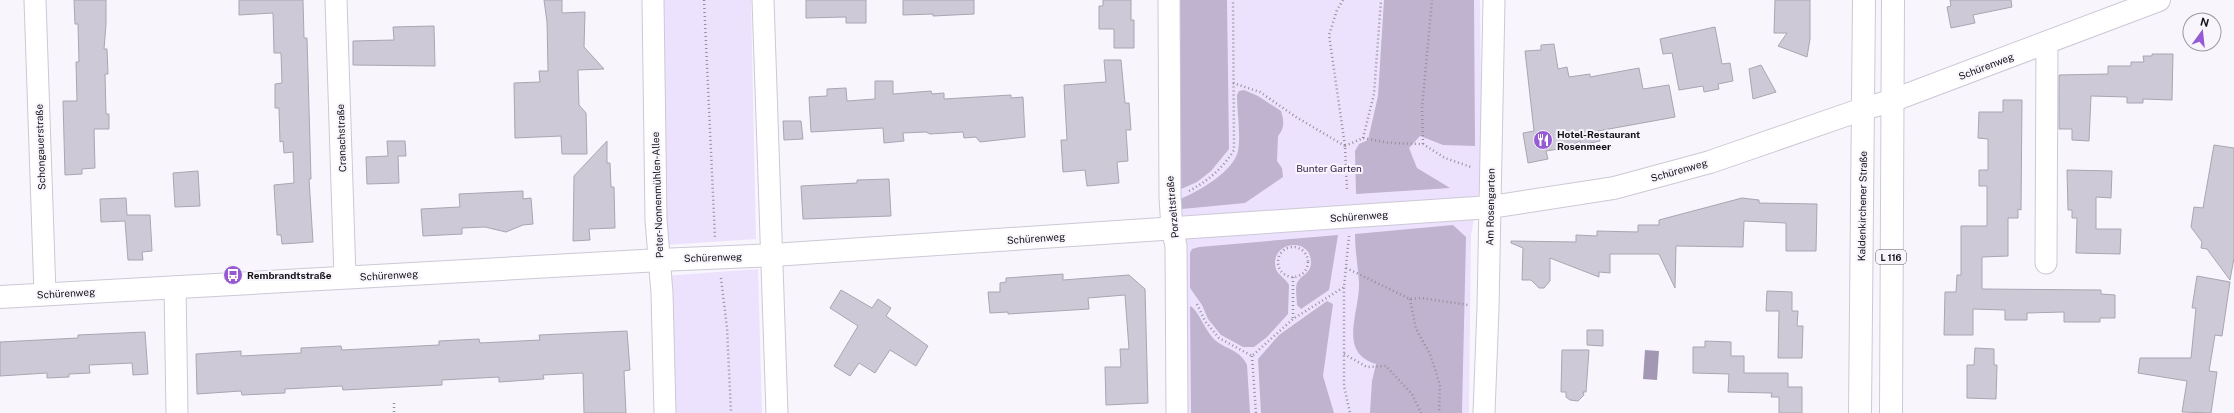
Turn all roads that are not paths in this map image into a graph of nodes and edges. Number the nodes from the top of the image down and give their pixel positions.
1 (35, 0) edge
2 (336, 0) edge
3 (653, 0) edge
4 (764, 0) edge
5 (1169, 0) edge
6 (1494, 0) edge
7 (1864, 0) edge
8 (1893, 0) edge
9 (2159, 0) edge
10 (2047, 42) junction
11 (1891, 101) junction
12 (1863, 109) junction
13 (1491, 207) junction
14 (1172, 229) junction
15 (773, 255) junction
16 (660, 260) junction
17 (2046, 263) dead end
18 (345, 277) junction
19 (175, 287) junction
20 (45, 294) junction
21 (0, 297) edge
22 (177, 413) edge
23 (665, 413) edge
24 (777, 413) edge
25 (1177, 413) edge
26 (1484, 413) edge
27 (1860, 413) edge
28 (1891, 413) edge

1 - 20 street, Schongauerstraße
2 - 18 street, Cranachstraße
3 - 16 street, Peter-Nonnenmühlen-Allee
4 - 15 street
5 - 14 street, Porzeltstraße
6 - 13 street, Am Rosengarten
7 - 12 main road, Kaldenkirchener Straße / L 116
8 - 11 main road, L 116
9 - 10 main road, Schürenweg
10 - 11 main road, Schürenweg
10 - 17 street
11 - 12 main road, Schürenweg
11 - 28 main road, L 116
12 - 13 main road, Schürenweg
12 - 27 main road, Kaldenkirchener Straße / L 116
13 - 14 main road, Schürenweg
13 - 26 street, Am Rosengarten
14 - 15 main road, Schürenweg
14 - 25 street, Porzeltstraße
15 - 16 main road, Schürenweg
15 - 24 street
16 - 18 main road, Schürenweg
16 - 23 street, Peter-Nonnenmühlen-Allee
18 - 19 main road, Schürenweg
19 - 20 main road, Schürenweg
19 - 22 street
20 - 21 main road, Schürenweg

